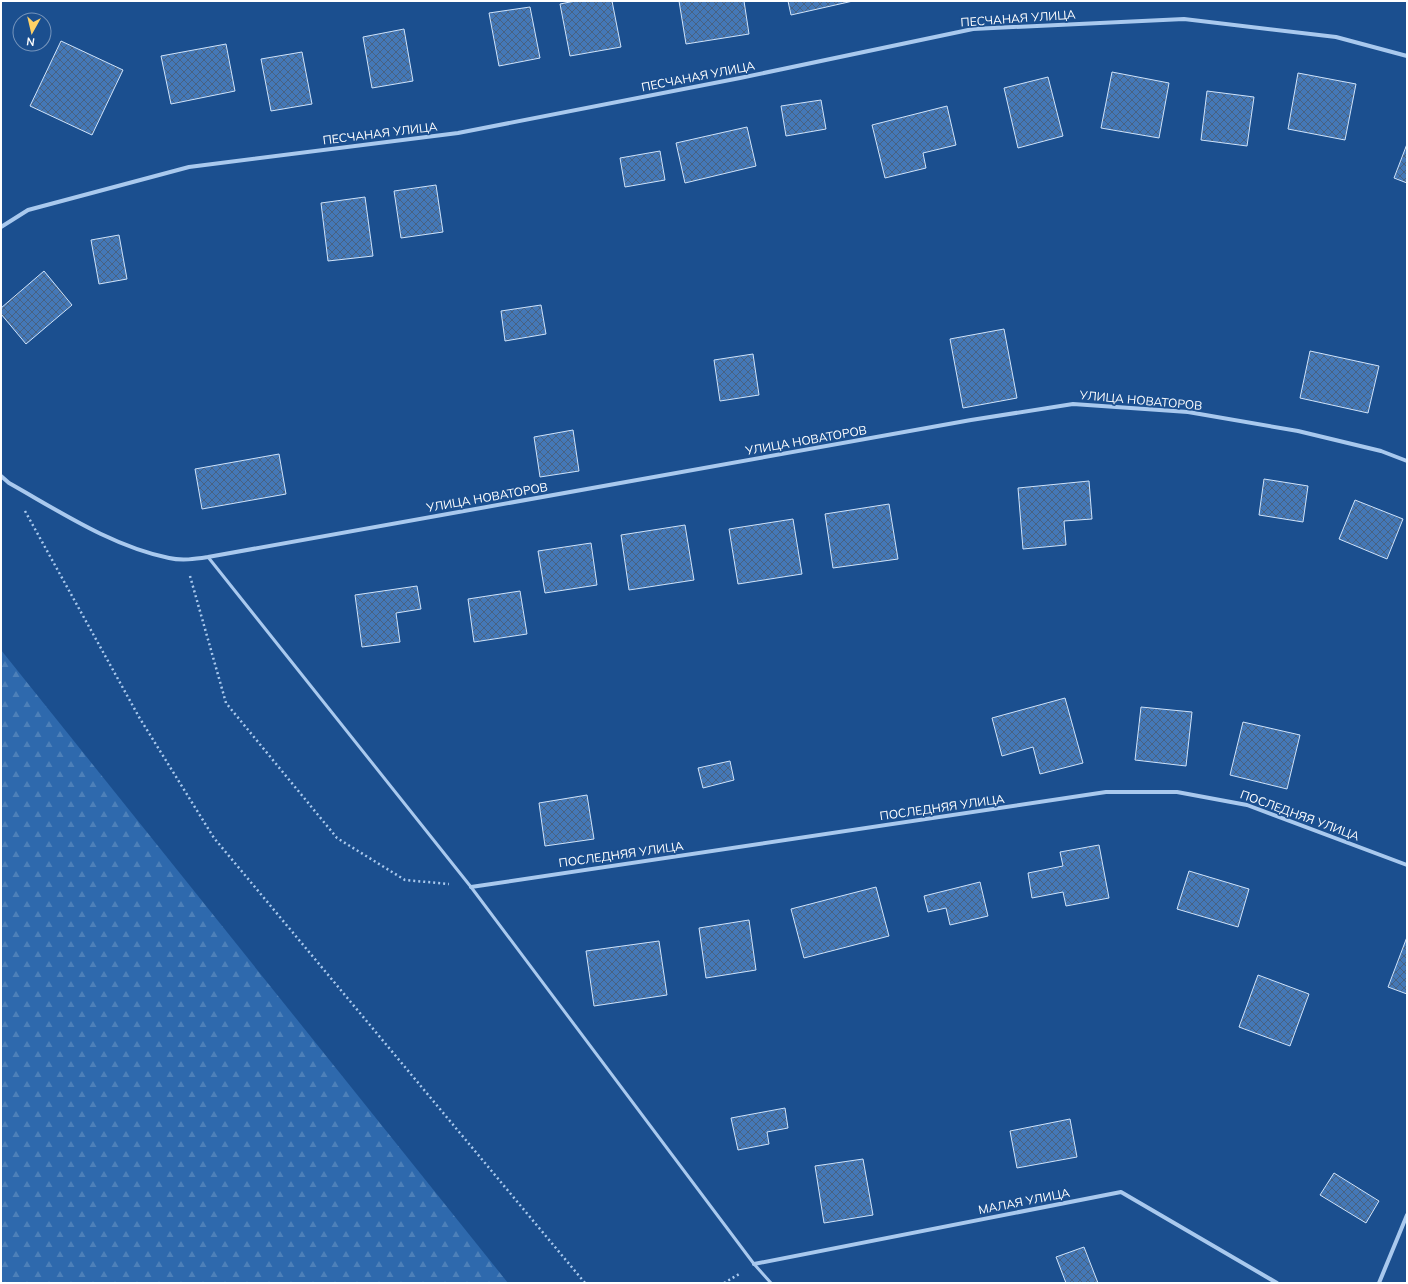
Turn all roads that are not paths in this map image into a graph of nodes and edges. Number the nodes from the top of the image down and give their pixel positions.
1 (1407, 56) edge
2 (1, 227) edge
3 (1407, 461) edge
4 (1, 476) edge
5 (208, 557) junction
6 (1407, 865) edge
7 (471, 887) junction
8 (1407, 1215) edge
9 (754, 1264) junction
10 (771, 1283) edge
11 (1277, 1283) edge
12 (1379, 1283) edge

1 - 2 street, ПЕСЧАНАЯ УЛИЦА
3 - 5 street, УЛИЦА НОВАТОРОВ
4 - 5 street, УЛИЦА НОВАТОРОВ
5 - 7 lane
6 - 7 street, ПОСЛЕДНЯЯ УЛИЦА
7 - 9 lane
8 - 12 street
9 - 10 lane
9 - 11 street, МАЛАЯ УЛИЦА

